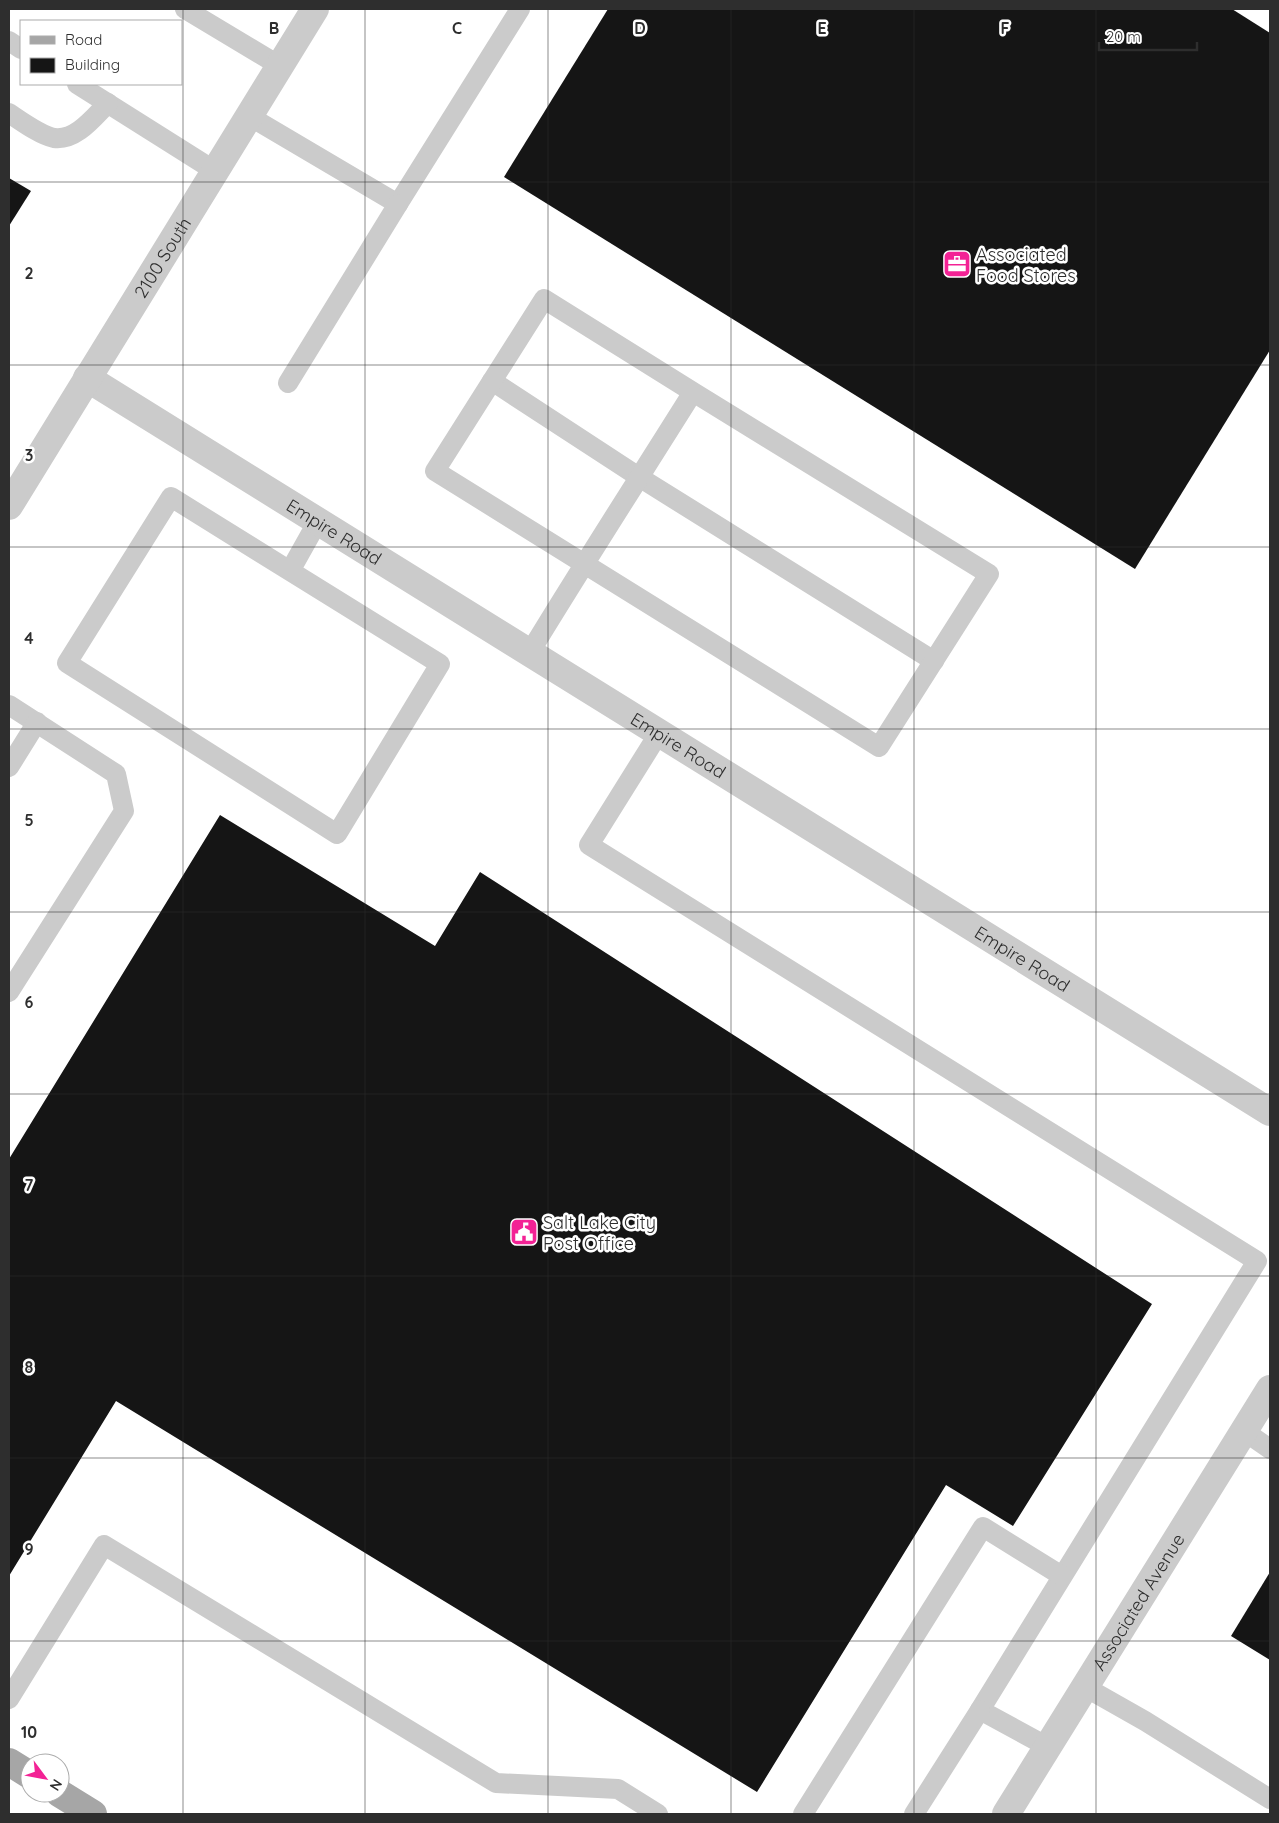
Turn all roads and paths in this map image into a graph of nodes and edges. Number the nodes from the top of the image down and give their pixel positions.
1 (185, 9) edge
2 (315, 9) edge
3 (520, 9) edge
4 (9, 41) edge
5 (20, 48) edge
6 (280, 66) junction
7 (79, 85) edge
8 (108, 103) junction
9 (9, 113) edge
10 (249, 116) junction
11 (215, 171) junction
12 (398, 204) junction
13 (87, 378) junction
14 (492, 381) junction
15 (288, 383) dead end
16 (693, 392) junction
17 (640, 477) junction
18 (9, 506) edge
19 (318, 521) junction
20 (585, 564) junction
21 (290, 571) junction
22 (530, 652) junction
23 (934, 661) junction
24 (9, 705) edge
25 (37, 722) junction
26 (659, 732) junction
27 (9, 767) edge
28 (9, 992) edge
29 (1270, 1112) edge
30 (1264, 1265) edge
31 (1270, 1389) edge
32 (1244, 1432) junction
33 (1270, 1449) edge
34 (1062, 1576) junction
35 (1085, 1687) junction
36 (9, 1699) edge
37 (980, 1710) junction
38 (1048, 1747) junction
39 (9, 1762) edge
40 (20, 1769) edge
41 (1270, 1799) edge
42 (70, 1800) edge
43 (93, 1814) edge
44 (658, 1814) edge
45 (803, 1814) edge
46 (914, 1814) edge
47 (1006, 1814) edge

1 - 6 lane
2 - 6 street, 2100 South
3 - 12 lane
4 - 5 lane
6 - 10 street, 2100 South
7 - 8 lane
8 - 9 lane
8 - 11 lane
10 - 11 street, 2100 South
10 - 12 lane
11 - 13 street, 2100 South
12 - 15 lane
13 - 18 street, 2100 South
13 - 19 street, Empire Road
14 - 16 lane
14 - 17 lane
14 - 20 lane
16 - 17 lane
16 - 23 lane
17 - 20 lane
17 - 23 lane
19 - 21 lane
19 - 22 street, Empire Road
20 - 22 lane
20 - 23 lane
21 - 21 lane
22 - 26 street, Empire Road
24 - 25 lane
25 - 27 lane
25 - 28 lane
26 - 29 street, Empire Road
26 - 30 lane
30 - 34 lane
31 - 32 street, Associated Avenue
32 - 33 lane
32 - 35 street, Associated Avenue
34 - 37 lane
34 - 45 lane
35 - 38 street, Associated Avenue
35 - 41 lane
36 - 44 lane
37 - 38 lane
37 - 46 lane
38 - 47 street, Associated Avenue
39 - 40 main road
42 - 43 main road

